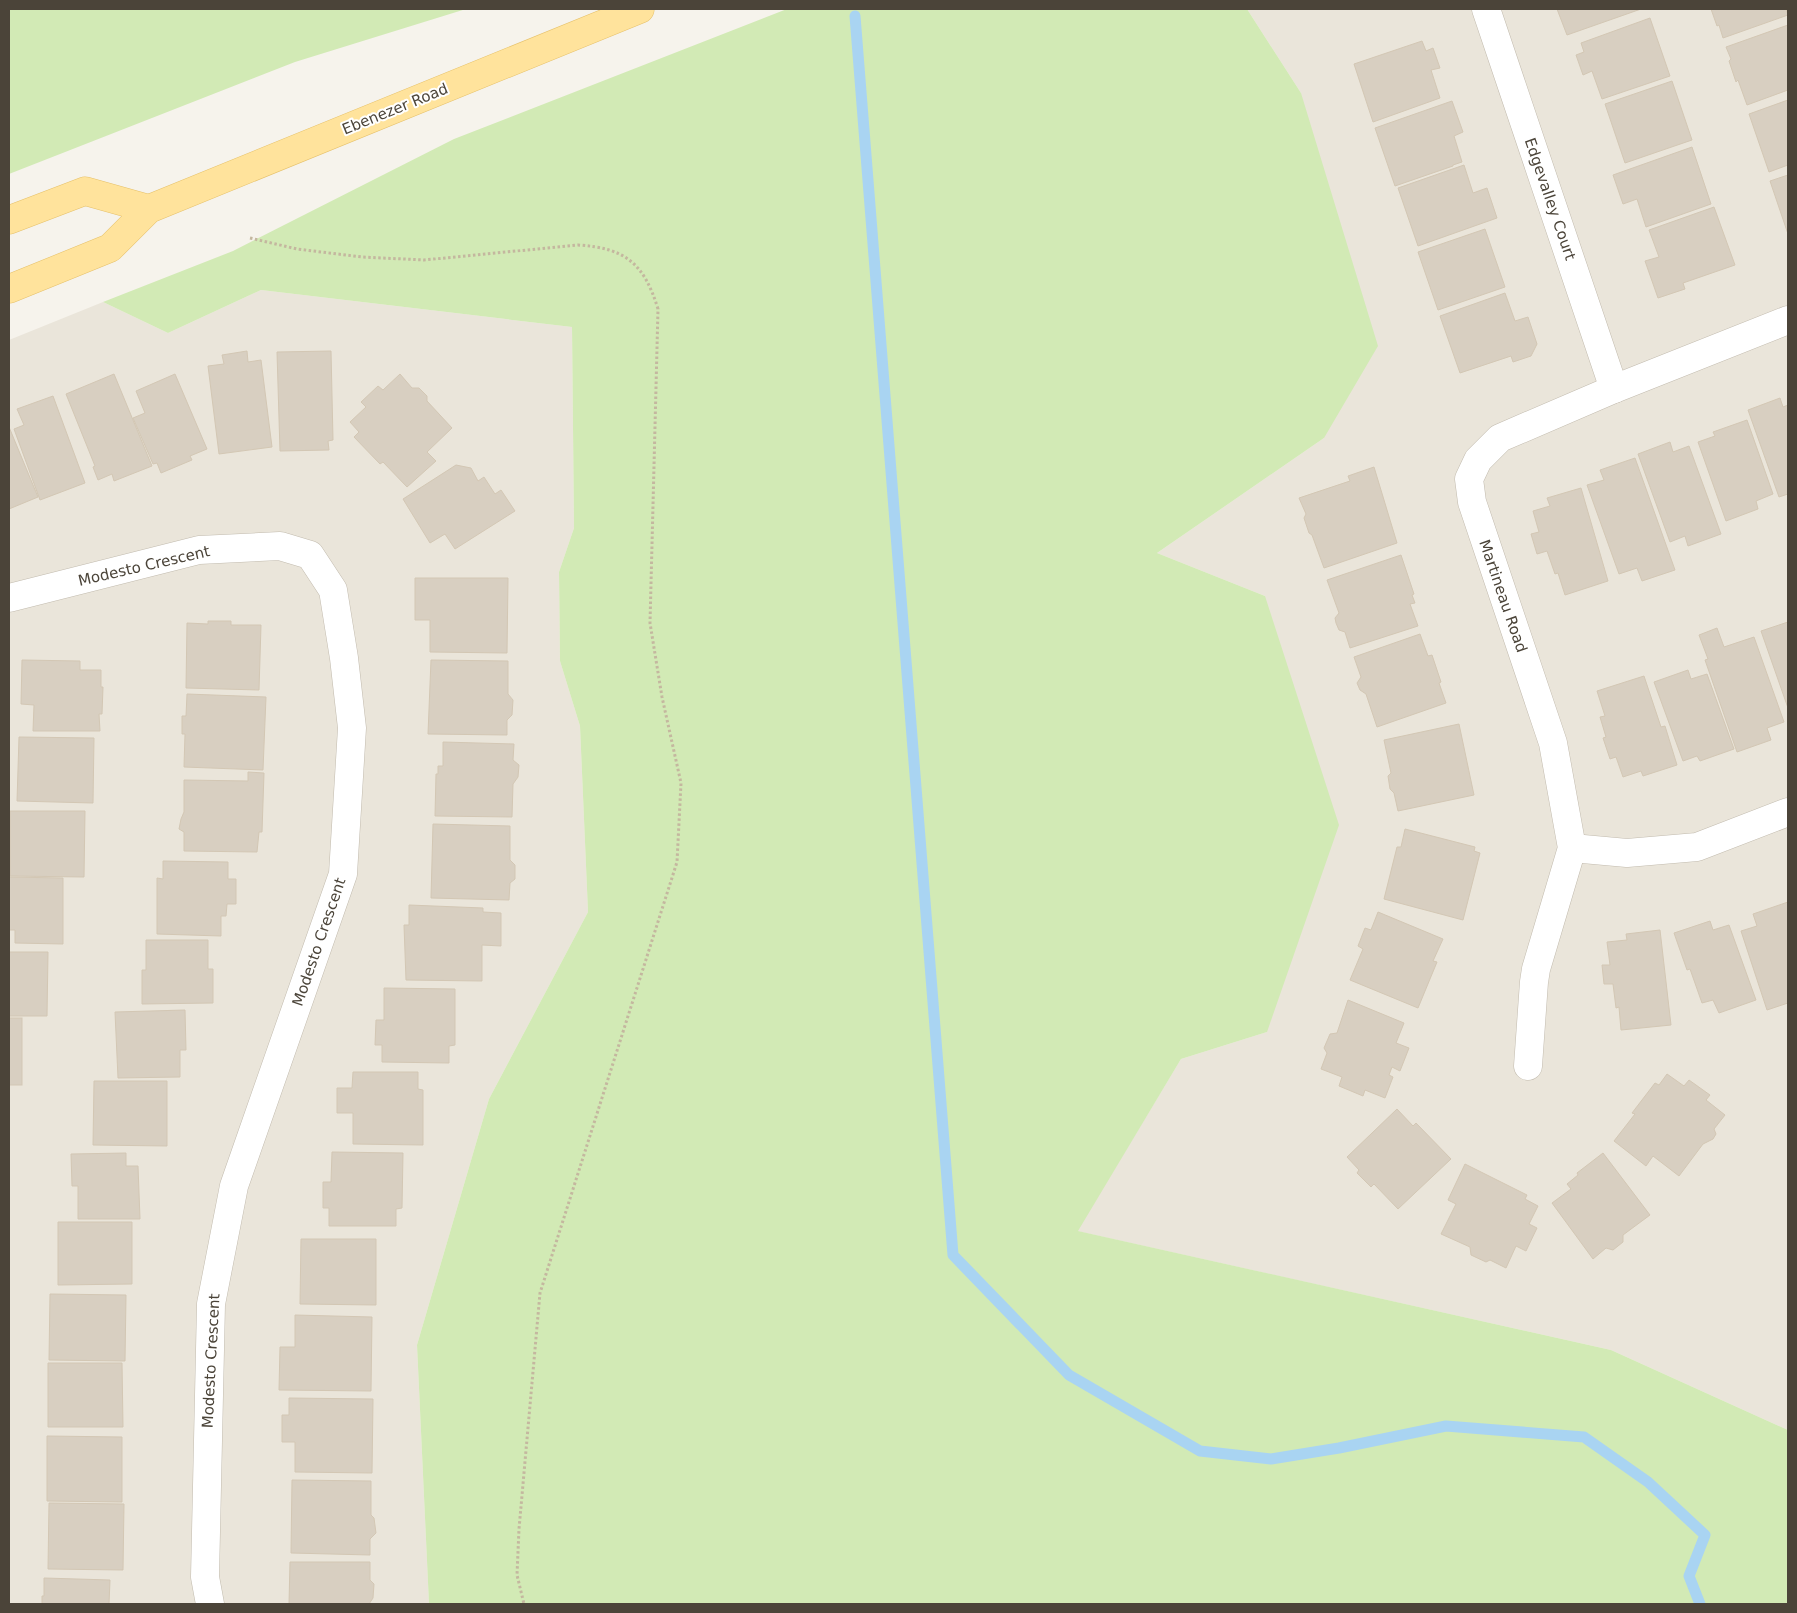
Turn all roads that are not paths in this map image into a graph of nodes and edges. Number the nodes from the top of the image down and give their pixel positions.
1 (640, 9) edge
2 (1486, 9) edge
3 (149, 209) junction
4 (9, 220) edge
5 (9, 289) edge
6 (1788, 320) edge
7 (1614, 390) junction
8 (9, 598) edge
9 (1788, 812) edge
10 (1572, 848) junction
11 (1528, 1066) dead end
12 (210, 1604) edge

1 - 3 main road, Ebenezer Road
2 - 7 street, Edgevalley Court
3 - 4 main road
3 - 5 main road, Ebenezer Road
6 - 7 street, Martineau Road
7 - 10 street, Martineau Road
8 - 12 street, Modesto Crescent
9 - 10 street
10 - 11 street, Martineau Road

